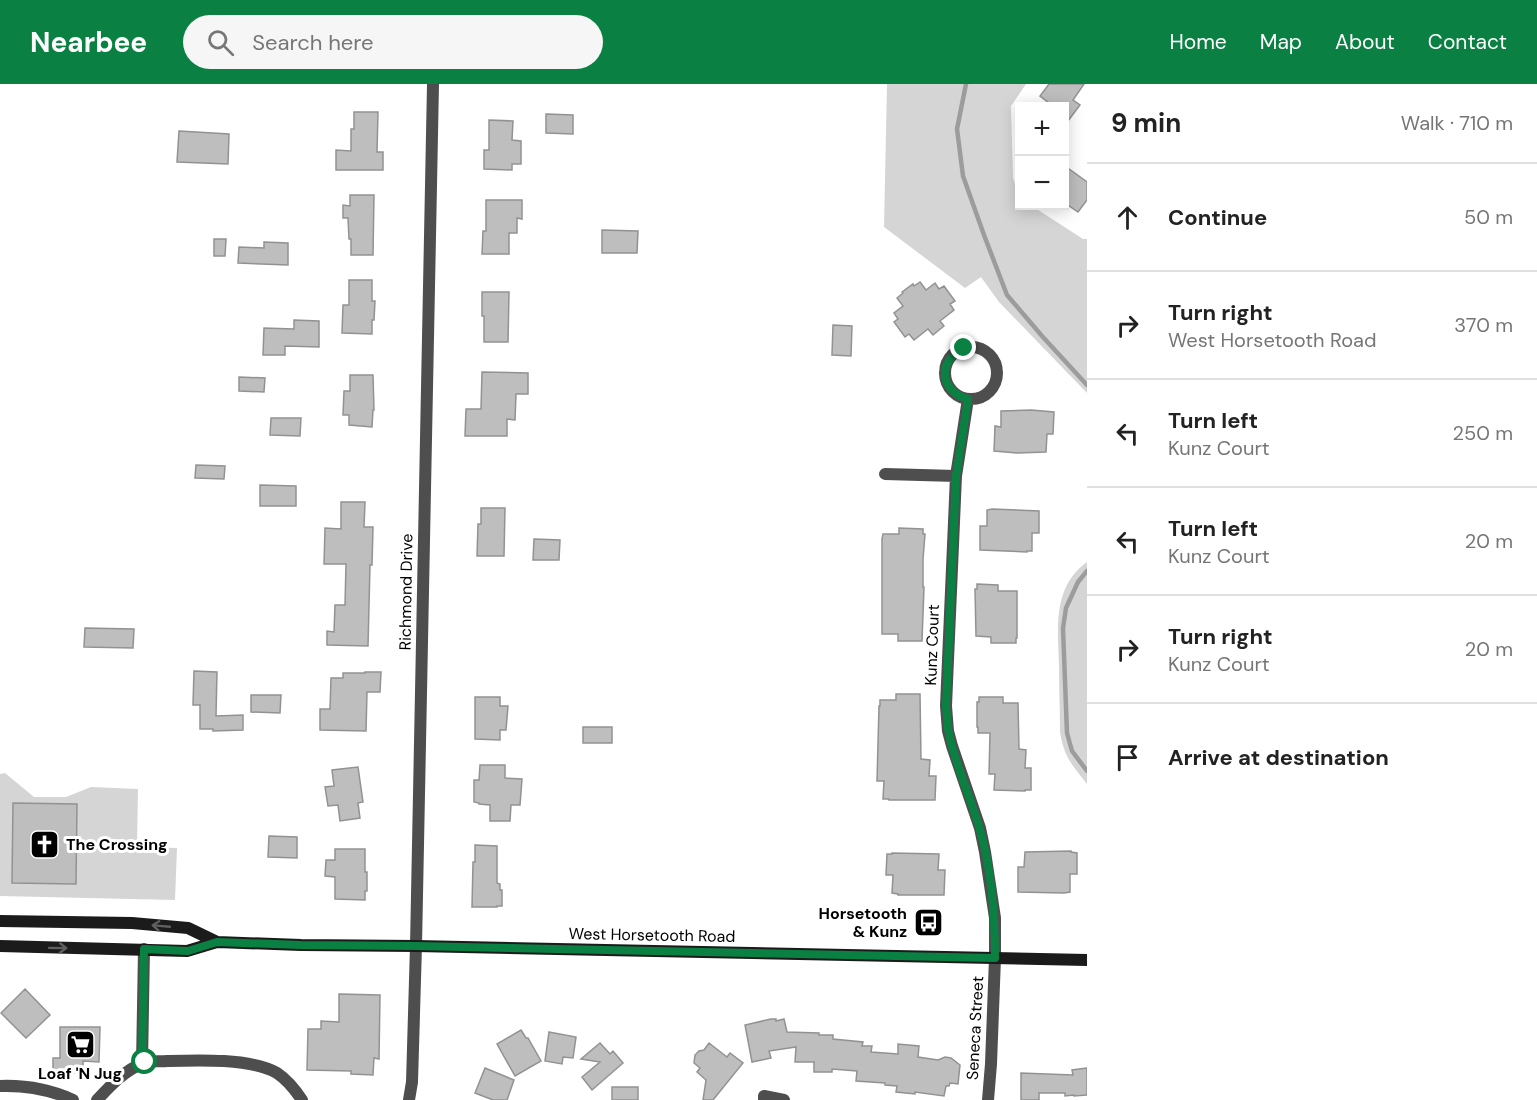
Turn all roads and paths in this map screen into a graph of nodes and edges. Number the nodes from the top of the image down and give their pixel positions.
1 (434, 84) edge
2 (968, 399) junction
3 (885, 474) dead end
4 (956, 476) junction
5 (0, 921) edge
6 (217, 942) junction
7 (0, 946) edge
8 (416, 946) junction
9 (144, 949) junction
10 (995, 958) junction
11 (1087, 960) edge
12 (142, 1064) junction
13 (0, 1086) edge
14 (764, 1098) edge
15 (73, 1100) edge
16 (97, 1100) edge
17 (302, 1100) edge
18 (409, 1100) edge
19 (784, 1100) edge
20 (987, 1100) edge

1 - 8 street, Richmond Drive
2 - 2 street
2 - 4 street, Kunz Court
3 - 4 street
4 - 10 street, Kunz Court
6 -> 5 main road, West Horsetooth Road
6 - 8 main road, West Horsetooth Road
6 - 9 main road, West Horsetooth Road
7 -> 9 main road, West Horsetooth Road
8 - 10 main road, West Horsetooth Road
8 - 18 street, Richmond Drive
9 - 12 street
10 - 11 main road, West Horsetooth Road
10 - 20 street, Seneca Street
12 - 16 street
12 - 17 street
13 - 15 street
14 - 19 street

